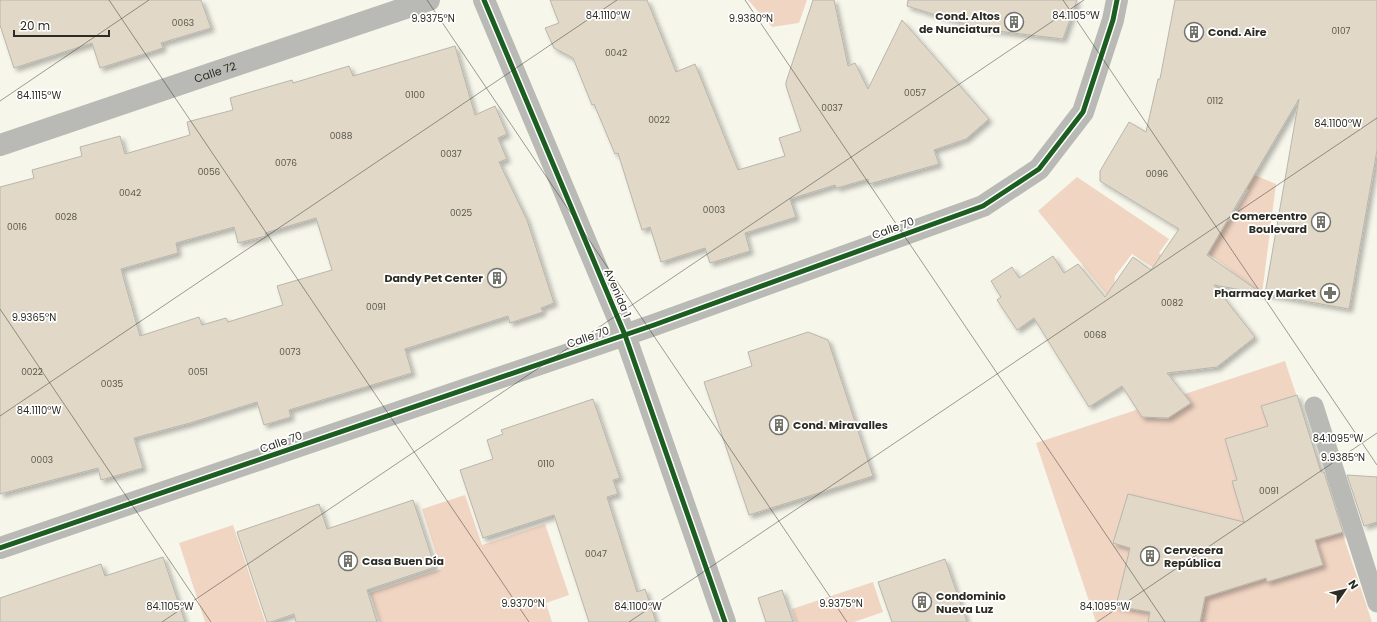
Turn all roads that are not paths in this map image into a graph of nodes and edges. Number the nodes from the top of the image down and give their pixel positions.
1 (429, 0) edge
2 (484, 0) edge
3 (1117, 0) edge
4 (0, 145) edge
5 (625, 335) junction
6 (1314, 406) dead end
7 (0, 548) edge
8 (1377, 603) edge
9 (725, 622) edge

1 - 4 street, Calle 72
2 - 5 street, Avenida 1
3 - 5 street, Calle 70
5 - 7 street, Calle 70
5 - 9 street, Avenida 1
6 - 8 lane

